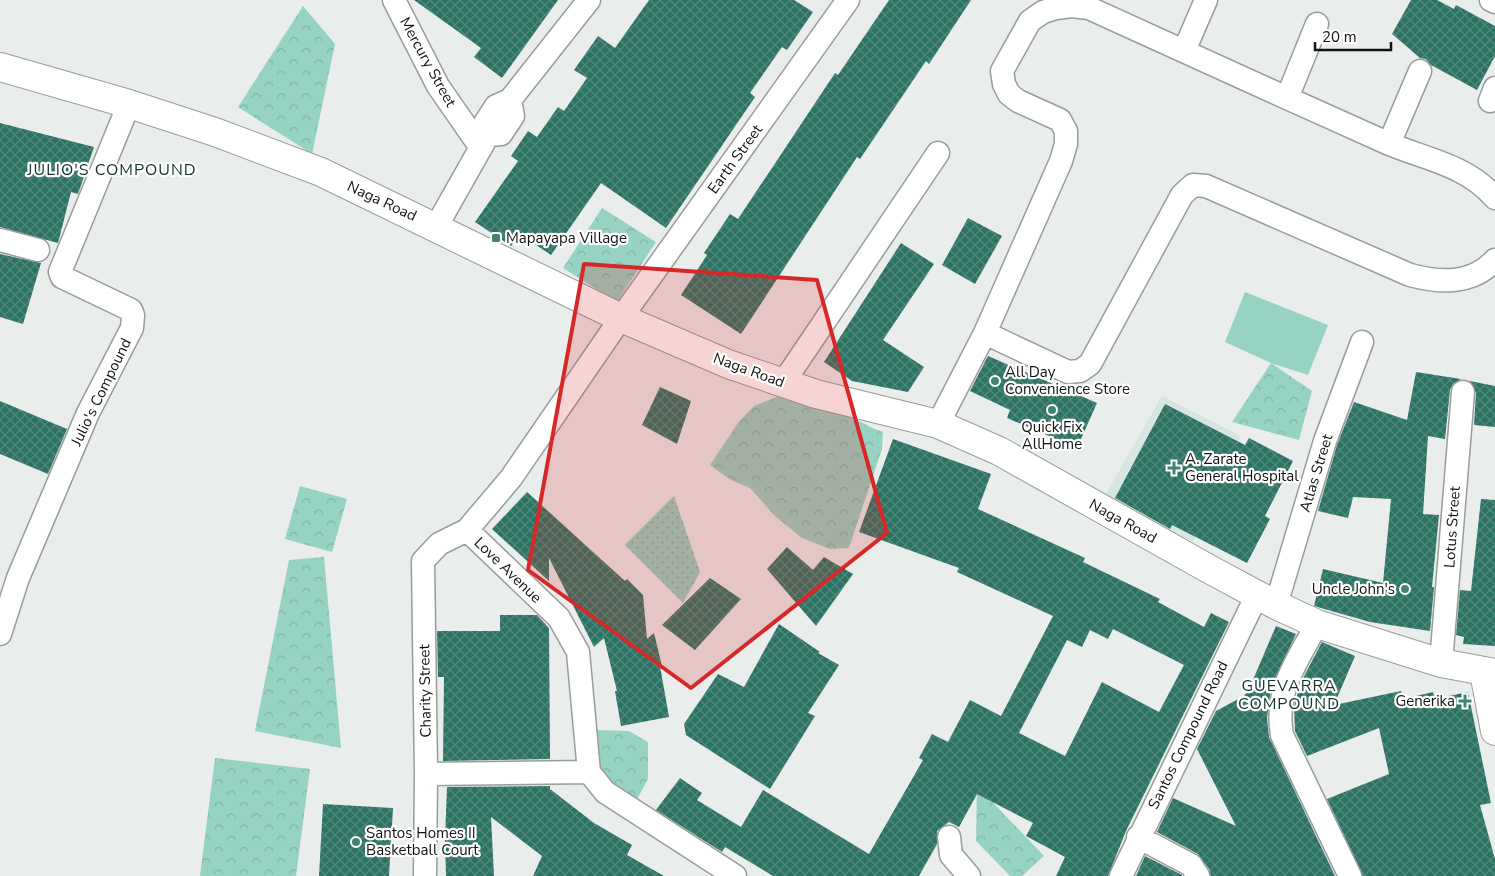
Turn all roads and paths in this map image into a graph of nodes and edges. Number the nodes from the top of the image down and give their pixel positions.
1 (394, 0) edge
2 (589, 0) edge
3 (848, 0) edge
4 (1206, 0) edge
5 (1491, 0) edge
6 (1495, 2) edge
7 (1091, 4) edge
8 (1317, 24) dead end
9 (1184, 51) junction
10 (0, 67) edge
11 (1420, 71) dead end
12 (1287, 98) junction
13 (129, 104) junction
14 (485, 141) junction
15 (1389, 144) junction
16 (938, 153) dead end
17 (1495, 198) edge
18 (436, 227) junction
19 (0, 240) edge
20 (38, 250) dead end
21 (1495, 260) edge
22 (622, 318) junction
23 (985, 333) junction
24 (1362, 342) dead end
25 (783, 383) junction
26 (1463, 392) dead end
27 (938, 424) junction
28 (467, 530) junction
29 (1267, 600) junction
30 (1318, 624) junction
31 (0, 634) edge
32 (1441, 663) junction
33 (1489, 672) edge
34 (1495, 731) edge
35 (589, 772) junction
36 (426, 774) junction
37 (949, 837) dead end
38 (1138, 837) junction
39 (425, 876) edge
40 (735, 876) edge
41 (969, 876) edge
42 (1121, 876) edge
43 (1198, 876) edge
44 (1350, 876) edge

1 - 14 street, Mercury Street
2 - 14 street
3 - 22 street, Earth Street
4 - 9 street
5 - 6 street
7 - 9 street
7 - 23 street
8 - 12 street
9 - 12 street
10 - 13 main road, Naga Road
11 - 15 street
12 - 15 street
13 - 18 main road, Naga Road
13 - 31 street, Julio's Compound
14 - 18 street
15 - 17 street
16 - 25 street
18 - 22 main road, Naga Road
19 - 20 street
21 - 23 street
22 - 25 main road, Naga Road
22 - 28 street, Love Avenue
23 - 27 street
24 - 29 street, Atlas Street
25 - 27 main road, Naga Road
26 - 32 street, Lotus Street
27 - 29 main road, Naga Road
28 - 35 street, Love Avenue
28 - 36 street, Charity Street
29 - 30 main road, Naga Road
29 - 38 street, Santos Compound Road
30 - 32 main road, Naga Road
30 - 44 street
32 - 33 main road, Naga Road
33 - 34 main road
35 - 36 street
35 - 40 street
36 - 39 street, Charity Street
37 - 41 street
38 - 42 street, Santos Compound Road
38 - 43 street

